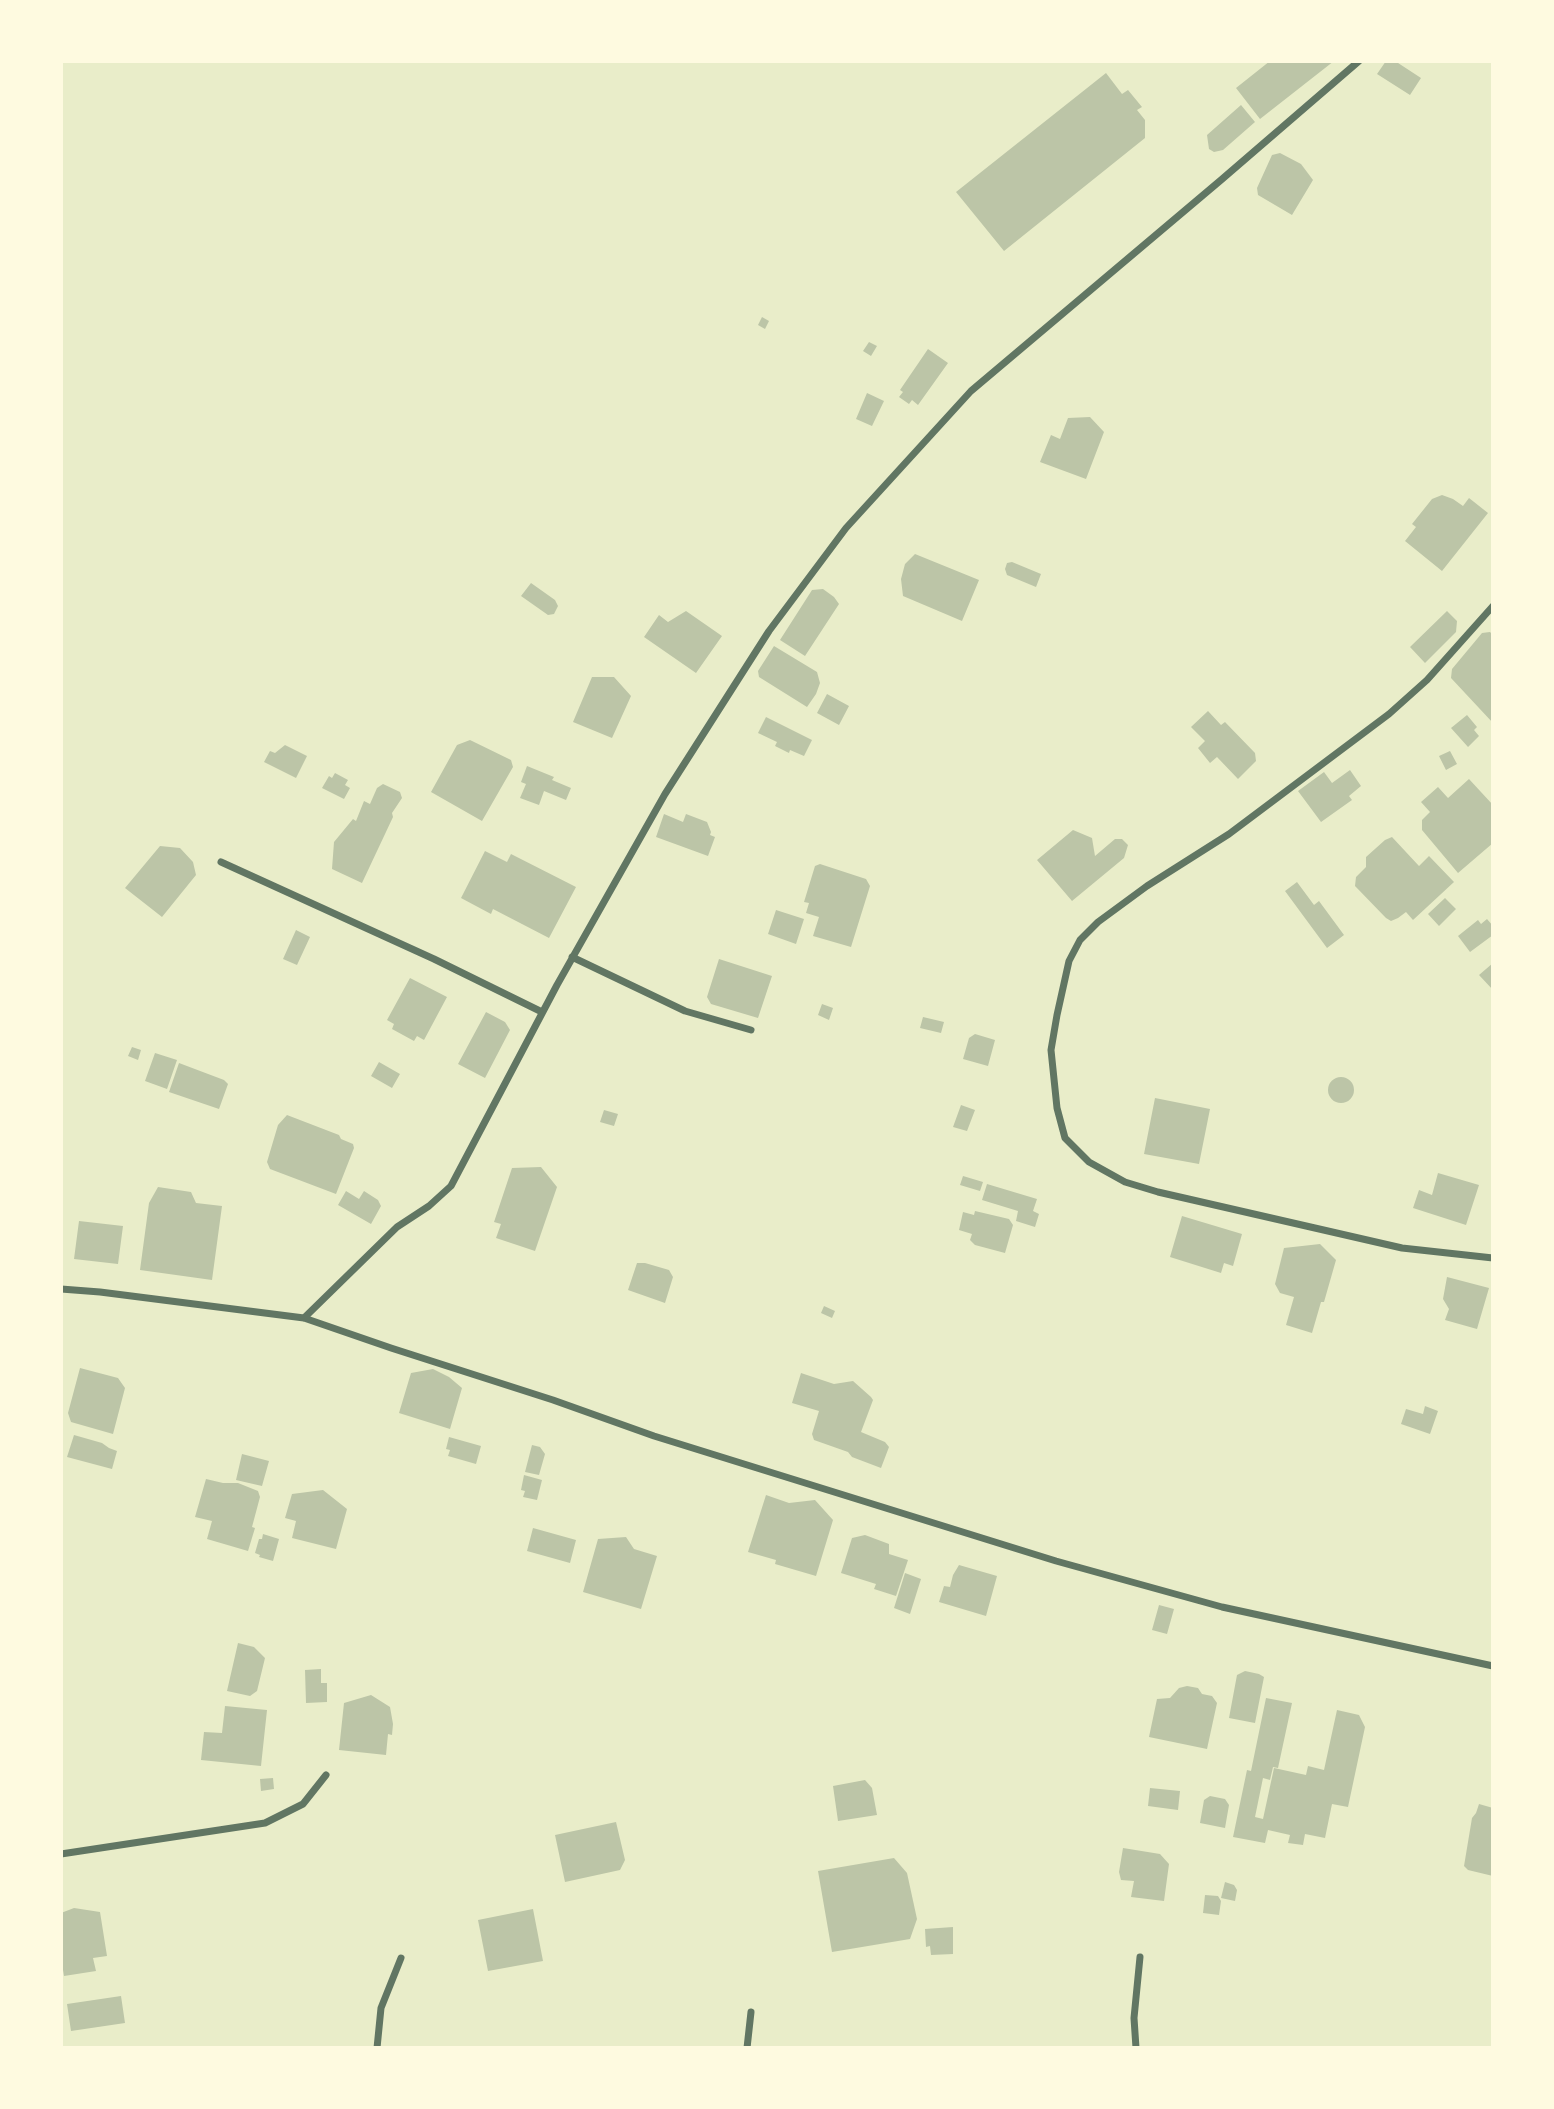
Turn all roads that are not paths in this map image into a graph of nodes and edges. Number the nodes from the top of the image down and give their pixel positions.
1 (1359, 61) edge
2 (1493, 606) edge
3 (221, 862) dead end
4 (572, 957) junction
5 (542, 1012) junction
6 (751, 1030) dead end
7 (1491, 1258) edge
8 (61, 1289) edge
9 (304, 1318) junction
10 (1493, 1666) edge
11 (326, 1775) dead end
12 (61, 1854) edge
13 (1140, 1957) dead end
14 (401, 1958) dead end
15 (751, 2012) dead end
16 (377, 2048) edge
17 (747, 2048) edge
18 (1136, 2048) edge

1 - 4 street
2 - 7 street
3 - 5 street
4 - 5 street
4 - 6 street
5 - 9 street
8 - 9 street
9 - 10 street
11 - 12 street
13 - 18 street
14 - 16 street
15 - 17 street

